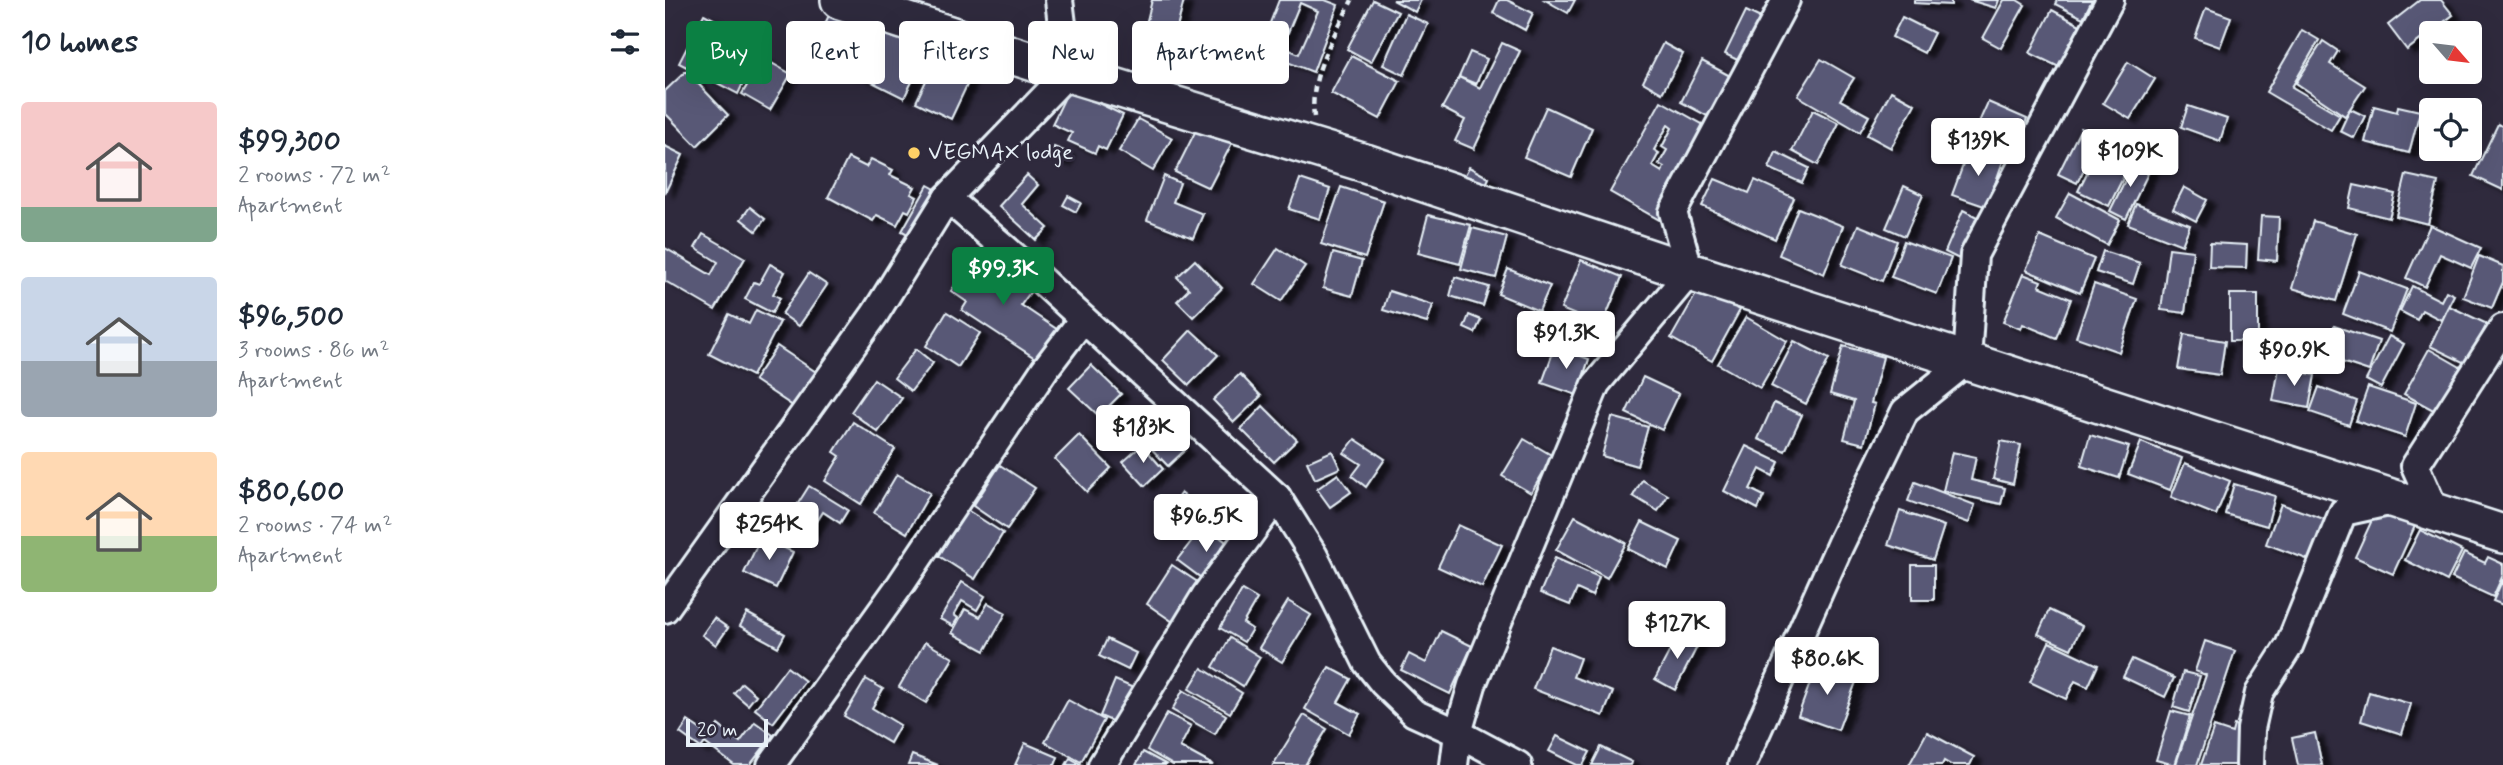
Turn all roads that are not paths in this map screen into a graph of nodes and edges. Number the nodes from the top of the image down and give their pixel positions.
1 (840, 0) edge
2 (1059, 0) edge
3 (1786, 0) edge
4 (2110, 0) edge
5 (1062, 21) edge
6 (1028, 60) edge
7 (1057, 84) edge
8 (1104, 84) edge
9 (947, 198) junction
10 (1690, 272) junction
11 (1083, 319) junction
12 (2503, 328) edge
13 (1967, 361) junction
14 (1277, 497) junction
15 (2393, 500) junction
16 (2435, 511) junction
17 (2503, 534) edge
18 (665, 609) edge
19 (1458, 733) junction
20 (1750, 762) edge
21 (771, 765) edge
22 (1102, 765) edge
23 (1454, 765) edge
24 (1518, 765) edge
25 (2250, 765) edge

1 - 6 street
2 - 5 street
3 - 10 street
4 - 13 street
7 - 9 street
8 - 10 street
9 - 11 street
9 - 18 street
10 - 13 street
10 - 19 street
11 - 14 street
11 - 21 street
12 - 16 street
13 - 15 street
13 - 20 street
14 - 19 street
14 - 22 street
15 - 16 street
15 - 25 street
16 - 17 street
19 - 23 street
19 - 24 street

